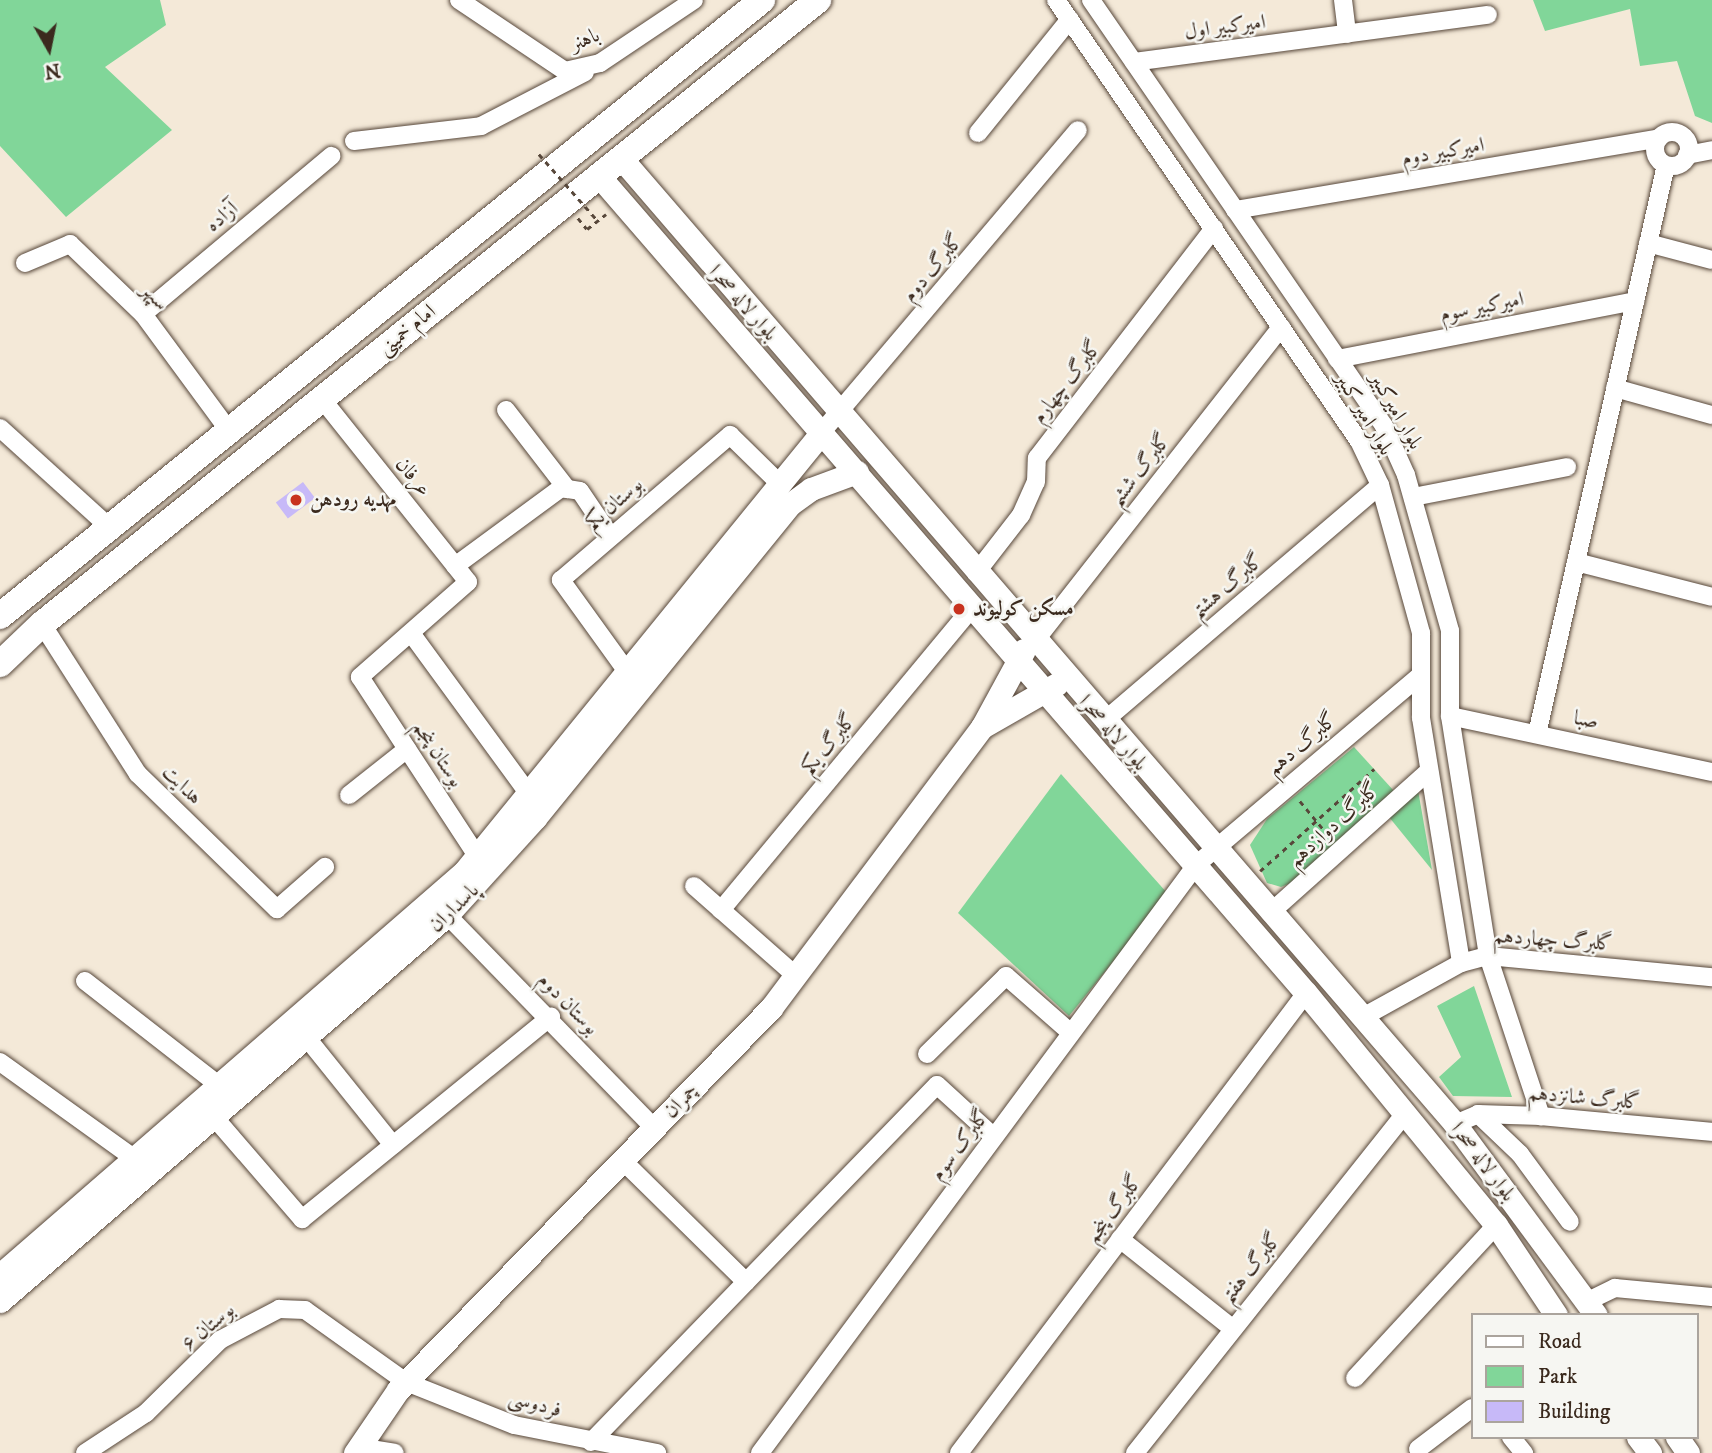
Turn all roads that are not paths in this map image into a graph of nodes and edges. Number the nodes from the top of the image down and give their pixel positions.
1 (459, 0) edge
2 (694, 0) edge
3 (762, 0) edge
4 (818, 0) edge
5 (1056, 0) edge
6 (1091, 0) edge
7 (1343, 0) edge
8 (733, 11) edge
9 (1488, 15) dead end
10 (1070, 19) junction
11 (1347, 34) junction
12 (1134, 62) junction
13 (600, 63) junction
14 (1078, 130) dead end
15 (978, 133) dead end
16 (1659, 138) junction
17 (354, 141) dead end
18 (1712, 150) edge
19 (1687, 155) junction
20 (331, 156) dead end
21 (621, 158) junction
22 (1666, 165) junction
23 (599, 176) junction
24 (650, 196) junction
25 (1235, 209) junction
26 (621, 210) junction
27 (1214, 228) junction
28 (1648, 243) junction
29 (1712, 260) edge
30 (25, 262) dead end
31 (1635, 300) junction
32 (377, 310) junction
33 (143, 314) junction
34 (1281, 327) junction
35 (399, 337) junction
36 (1337, 359) junction
37 (1615, 388) junction
38 (322, 399) junction
39 (506, 410) dead end
40 (1712, 415) edge
41 (840, 416) junction
42 (1384, 426) junction
43 (0, 428) edge
44 (227, 428) junction
45 (821, 433) junction
46 (1359, 440) junction
47 (1567, 467) dead end
48 (857, 472) junction
49 (781, 485) junction
50 (1380, 485) junction
51 (567, 489) junction
52 (1413, 497) junction
53 (108, 526) junction
54 (611, 537) junction
55 (1576, 562) junction
56 (455, 566) junction
57 (976, 573) junction
58 (1712, 597) edge
59 (972, 607) junction
60 (0, 616) edge
61 (42, 624) junction
62 (411, 632) junction
63 (1035, 641) junction
64 (1015, 658) junction
65 (0, 664) edge
66 (1421, 675) junction
67 (1064, 677) junction
68 (635, 679) junction
69 (1047, 694) junction
70 (1450, 716) junction
71 (1104, 721) junction
72 (982, 727) junction
73 (1537, 734) junction
74 (407, 749) junction
75 (1429, 771) junction
76 (1712, 772) edge
77 (529, 794) junction
78 (349, 795) dead end
79 (1213, 847) junction
80 (477, 856) junction
81 (1196, 865) junction
82 (325, 867) dead end
83 (694, 886) dead end
84 (722, 910) junction
85 (1270, 913) junction
86 (447, 915) junction
87 (1488, 956) junction
88 (1461, 963) junction
89 (795, 975) junction
90 (1712, 977) edge
91 (85, 981) dead end
92 (1306, 993) junction
93 (551, 1017) junction
94 (1363, 1017) junction
95 (1071, 1033) junction
96 (307, 1038) junction
97 (927, 1054) dead end
98 (0, 1062) edge
99 (220, 1086) junction
100 (1405, 1114) junction
101 (1478, 1114) junction
102 (1541, 1116) junction
103 (214, 1117) junction
104 (1455, 1124) junction
105 (654, 1128) junction
106 (1712, 1132) edge
107 (994, 1137) junction
108 (393, 1145) junction
109 (622, 1160) junction
110 (141, 1167) junction
111 (1570, 1222) dead end
112 (1496, 1225) junction
113 (1120, 1239) junction
114 (0, 1275) edge
115 (746, 1282) junction
116 (1712, 1297) edge
117 (0, 1301) edge
118 (1592, 1308) edge
119 (1555, 1313) edge
120 (1231, 1328) junction
121 (1356, 1378) dead end
122 (406, 1382) junction
123 (1470, 1410) edge
124 (1513, 1439) edge
125 (591, 1442) junction
126 (1418, 1449) dead end
127 (357, 1450) edge
128 (85, 1453) edge
129 (395, 1453) edge
130 (657, 1453) edge
131 (760, 1453) edge
132 (959, 1453) edge
133 (1135, 1453) edge
134 (1524, 1453) edge

1 - 13 street, باهنر
2 - 13 street, باهنر
3 - 8 highway, امام خمینی
4 - 21 highway, امام خمینی
5 - 10 street, بلوار امیر کبیر
6 - 12 street, بلوار امیرکبیر
7 - 11 street
8 - 32 highway, امام خمینی
9 - 11 street, امیرکبیر اول
10 - 15 street
10 - 27 street, بلوار امیر کبیر
11 - 12 street, امیرکبیر اول
12 - 25 street, بلوار امیرکبیر
13 - 17 street
14 - 41 street, گلبرگ دوم
16 - 19 street
16 - 22 street
16 - 25 street, امیرکبیر دوم
18 - 19 street
19 - 22 street
20 - 33 street, آزاده
21 - 23 highway, امام خمینی
21 - 24 main road, بلوار لاله صحرا
22 - 28 street
23 - 26 main road, بلوار لاله صحرا
23 - 35 highway, امام خمینی
24 - 26 main road
24 - 41 main road, بلوار لاله صحرا
25 - 36 street, بلوار امیرکبیر
26 - 45 main road, بلوار لاله صحرا
27 - 34 street, بلوار امیر کبیر
27 - 57 street, گلبرگ چهارم
28 - 29 street
28 - 31 street
30 - 33 street, سپهر
31 - 36 street, امیرکبیر سوم
31 - 37 street
32 - 35 highway
32 - 44 highway, امام خمینی
33 - 44 street, سپهر
34 - 46 street, بلوار امیر کبیر
34 - 63 street, گلبرگ ششم
35 - 38 highway, امام خمینی
36 - 42 street, بلوار امیرکبیر
37 - 40 street
37 - 55 street
38 - 56 street, عرفان
38 - 61 highway, امام خمینی
39 - 51 street
41 - 45 street, گلبرگ دوم
41 - 57 main road, بلوار لاله صحرا
42 - 46 street
42 - 52 street, بلوار امیرکبیر
43 - 53 street
44 - 53 highway, امام خمینی
45 - 48 main road, بلوار لاله صحرا
45 - 49 main road, پاسداران
46 - 50 street, بلوار امیر کبیر
47 - 52 street
48 - 59 main road, بلوار لاله صحرا
48 - 68 main road, پاسداران
49 - 54 street, بوستان یکم
49 - 68 main road, پاسداران
50 - 66 street, بلوار امیر کبیر
50 - 71 street, گلبرگ هشتم
51 - 54 street
51 - 56 street
52 - 70 street, بلوار امیرکبیر
53 - 60 highway, امام خمینی
54 - 68 street, بوستان یکم
55 - 58 street
55 - 73 street
56 - 62 street, عرفان
57 - 63 main road, بلوار لاله صحرا
59 - 64 main road, بلوار لاله صحرا
59 - 84 street, گلبرگ یکم
61 - 65 highway, امام خمینی
61 - 82 street, هدایت
62 - 74 street, بوستان پنجم
62 - 77 street
63 - 64 main road, چمران
63 - 67 main road, بلوار لاله صحرا
64 - 69 main road, بلوار لاله صحرا
64 - 72 main road, چمران
66 - 75 street, بلوار امیر کبیر
66 - 79 street, گلبرگ دهم
67 - 69 main road, چمران
67 - 71 main road, بلوار لاله صحرا
68 - 77 main road, پاسداران
68 - 86 main road, پاسداران
69 - 72 main road, چمران
69 - 81 main road, بلوار لاله صحرا
70 - 73 street, صبا
70 - 87 street, بلوار امیرکبیر
71 - 79 main road, بلوار لاله صحرا
72 - 89 main road, چمران
73 - 76 street, صبا
74 - 78 street
74 - 80 street, بوستان پنجم
75 - 85 street, گلبرگ دوازدهم
75 - 88 street, بلوار امیر کبیر
77 - 80 main road, پاسداران
79 - 81 street, گلبرگ دهم
79 - 85 main road, بلوار لاله صحرا
80 - 99 main road, پاسداران
81 - 92 main road, بلوار لاله صحرا
81 - 95 street, گلبرک سوم
83 - 84 street
84 - 89 street
85 - 94 main road, بلوار لاله صحرا
86 - 93 street, بوستان دوم
86 - 96 main road, پاسداران
87 - 88 street, گلبرگ چهاردهم
87 - 90 street, گلبرگ چهاردهم
87 - 102 street, بلوار امیرکبیر
88 - 94 street, گلبرگ چهاردهم
89 - 105 main road, چمران
91 - 99 street
92 - 100 main road, بلوار لاله صحرا
92 - 113 street, گلبرگ پنجم
93 - 105 street, بوستان دوم
93 - 108 street
94 - 104 main road, بلوار لاله صحرا
95 - 97 street
95 - 107 street, گلبرک سوم
96 - 103 main road, پاسداران
96 - 108 street
98 - 110 street
99 - 110 main road, پاسداران
100 - 112 main road, بلوار لاله صحرا
100 - 120 street, گلبرگ هفتم
101 - 102 street, گلبرگ شانزدهم
101 - 104 street, گلبرگ شانزدهم
101 - 111 street
102 - 106 street, گلبرگ شانزدهم
103 - 108 street
103 - 110 main road, پاسداران
104 - 118 main road, بلوار لاله صحرا
105 - 109 main road, چمران
107 - 115 street
107 - 131 street, گلبرک سوم
109 - 115 street
109 - 122 main road, چمران
110 - 114 main road, پاسداران
110 - 117 main road, پاسداران
112 - 119 main road, بلوار لاله صحرا
112 - 121 street
113 - 120 street
113 - 132 street, گلبرگ پنجم
115 - 125 street
116 - 118 street
120 - 133 street, گلبرگ هفتم
122 - 125 street, فردوسی
122 - 127 main road, چمران
122 - 128 street, بوستان ۶
123 - 126 street
124 - 134 street
125 - 130 street, فردوسی
127 - 129 street

